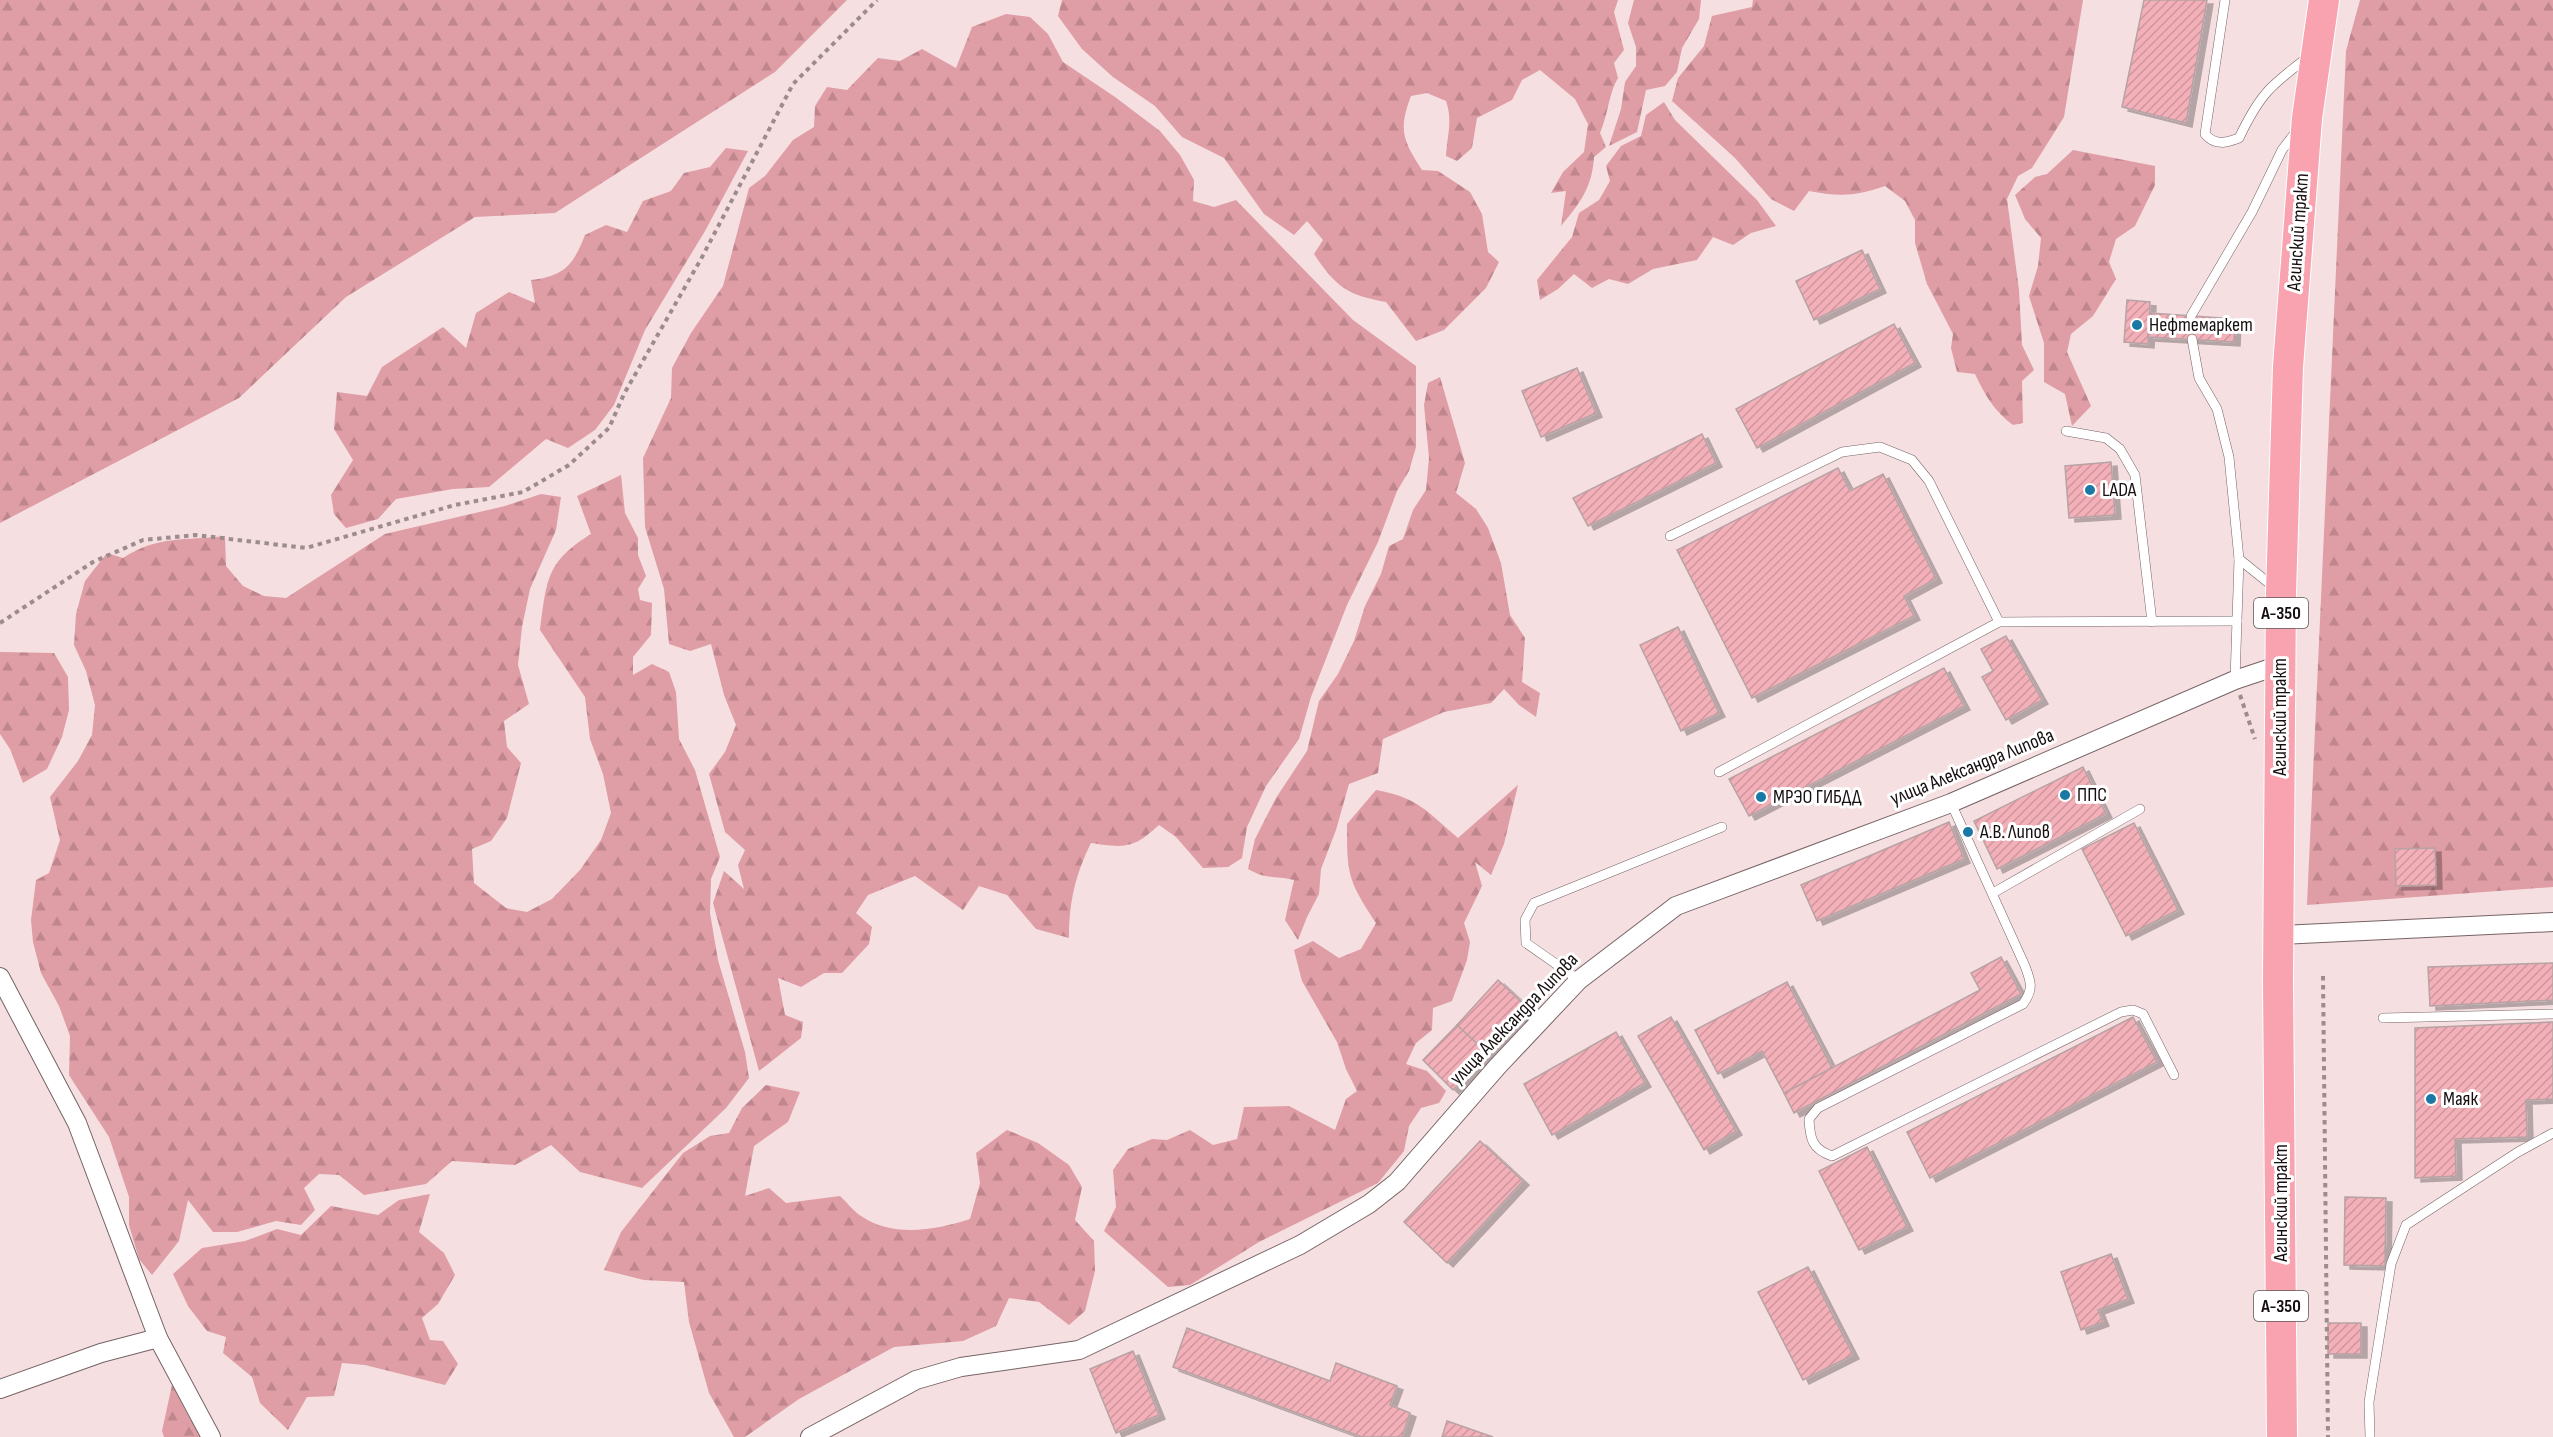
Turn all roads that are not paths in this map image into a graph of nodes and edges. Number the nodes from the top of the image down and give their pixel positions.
1 (2225, 0) edge
2 (2306, 0) edge
3 (2324, 0) edge
4 (2315, 52) junction
5 (2307, 118) junction
6 (2191, 316) dead end
7 (2192, 339) dead end
8 (2066, 431) dead end
9 (1670, 536) dead end
10 (2239, 559) junction
11 (2281, 593) junction
12 (2237, 621) junction
13 (1999, 622) junction
14 (2151, 622) junction
15 (2280, 665) junction
16 (2235, 680) junction
17 (1719, 772) dead end
18 (1951, 803) junction
19 (2140, 809) dead end
20 (1722, 827) dead end
21 (1993, 893) junction
22 (2553, 922) edge
23 (2279, 935) junction
24 (0, 977) edge
25 (1579, 980) junction
26 (2553, 1014) edge
27 (2383, 1018) dead end
28 (2174, 1075) dead end
29 (2553, 1133) edge
30 (158, 1338) junction
31 (0, 1389) edge
32 (211, 1437) edge
33 (810, 1437) edge
34 (2282, 1437) edge
35 (2370, 1437) edge

1 - 4 lane
2 - 4 highway
3 - 4 highway, Агинский тракт / А-350
4 - 5 highway, Агинский тракт / А-350
5 - 6 lane
5 - 11 highway, Агинский тракт / А-350
7 - 10 lane
8 - 14 lane
9 - 13 lane
10 - 11 lane
10 - 12 lane
11 - 15 highway, Агинский тракт / А-350
12 - 14 lane
12 - 16 lane
13 - 14 lane
13 - 17 lane
15 - 16 street, улица Александра Липова
15 - 23 highway, Агинский тракт / А-350
16 - 18 street, улица Александра Липова
18 - 21 lane
18 - 25 street, улица Александра Липова
19 - 21 lane
20 - 25 lane
21 - 28 lane
22 - 23 street
23 - 34 highway, Агинский тракт / А-350
24 - 30 street
25 - 33 street, улица Александра Липова
26 - 27 lane
29 - 35 lane
30 - 31 street
30 - 32 street

